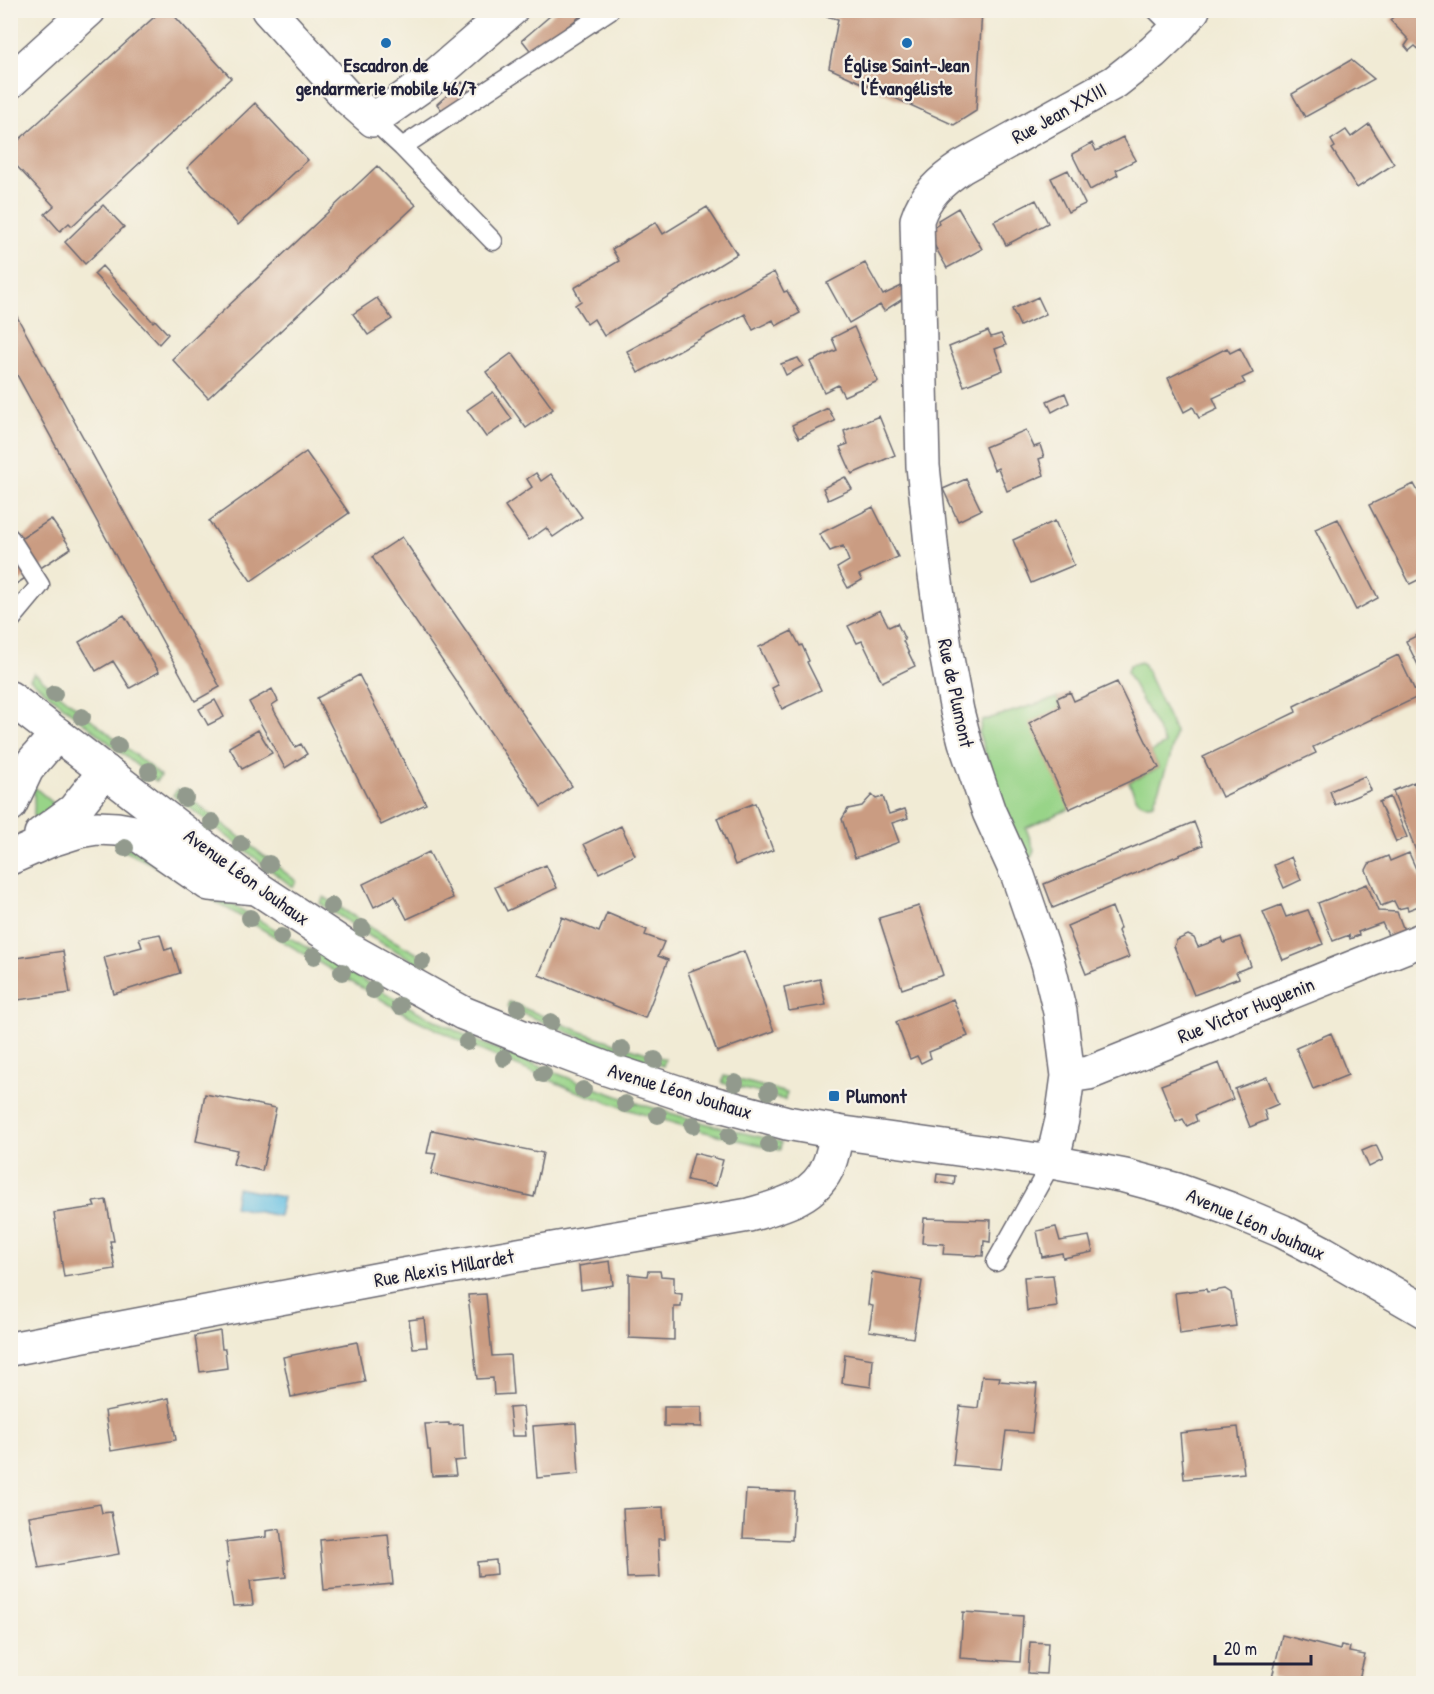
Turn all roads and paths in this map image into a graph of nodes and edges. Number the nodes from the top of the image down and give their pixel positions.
1 (88, 10) edge
2 (268, 10) edge
3 (511, 10) edge
4 (610, 10) edge
5 (1175, 17) edge
6 (10, 82) edge
7 (373, 120) junction
8 (402, 147) junction
9 (920, 209) joint
10 (493, 241) dead end
11 (10, 538) edge
12 (10, 621) edge
13 (10, 698) edge
14 (57, 734) junction
15 (105, 771) junction
16 (10, 805) edge
17 (10, 857) edge
18 (257, 888) junction
19 (1424, 939) edge
20 (1068, 1076) junction
21 (837, 1132) junction
22 (1052, 1162) junction
23 (996, 1262) dead end
24 (1424, 1311) edge
25 (10, 1349) edge

1 - 6 street
2 - 7 street
3 - 7 street
4 - 8 lane
5 - 9 street, Rue Jean XXIII
7 - 8 lane
8 - 10 lane
9 - 20 street, Rue de Plumont
11 - 12 lane
13 - 14 street, Avenue Léon Jouhaux
14 - 15 street, Avenue Léon Jouhaux
14 - 16 street
15 - 17 street
15 - 18 street, Avenue Léon Jouhaux
17 - 18 street
18 - 21 street, Avenue Léon Jouhaux
19 - 20 street, Rue Victor Huguenin
20 - 22 street, Rue de Plumont
21 - 22 street, Avenue Léon Jouhaux
21 - 25 street, Rue Alexis Millardet
22 - 23 lane
22 - 24 street, Avenue Léon Jouhaux

